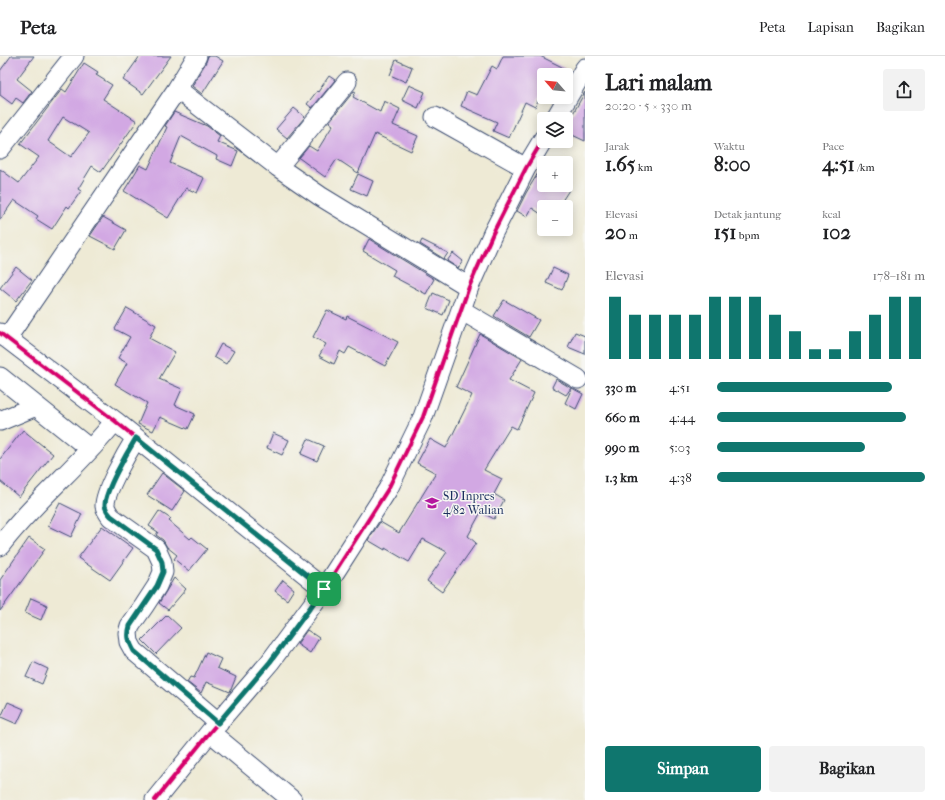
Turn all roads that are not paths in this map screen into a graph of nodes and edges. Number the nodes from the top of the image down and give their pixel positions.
1 (74, 56) edge
2 (197, 56) edge
3 (585, 68) edge
4 (347, 82) dead end
5 (177, 89) junction
6 (559, 112) edge
7 (435, 117) dead end
8 (538, 148) edge
9 (0, 149) edge
10 (278, 167) junction
11 (526, 168) junction
12 (468, 287) junction
13 (461, 310) junction
14 (3, 335) edge
15 (0, 376) edge
16 (578, 379) dead end
17 (36, 406) junction
18 (0, 421) edge
19 (115, 421) junction
20 (136, 438) junction
21 (90, 449) junction
22 (0, 546) edge
23 (324, 589) junction
24 (214, 728) junction
25 (155, 800) edge
26 (292, 800) edge

1 - 9 street
2 - 5 street
3 - 6 street
4 - 10 street
5 - 10 street
5 - 14 street
7 - 11 street
8 - 11 street
10 - 12 street
11 - 12 street
12 - 13 street
13 - 16 street
13 - 23 street
14 - 19 street
15 - 17 street
17 - 18 street
17 - 21 street
19 - 20 street
19 - 21 street
20 - 23 street
20 - 24 street
21 - 22 street
23 - 24 street
24 - 25 street
24 - 26 street

